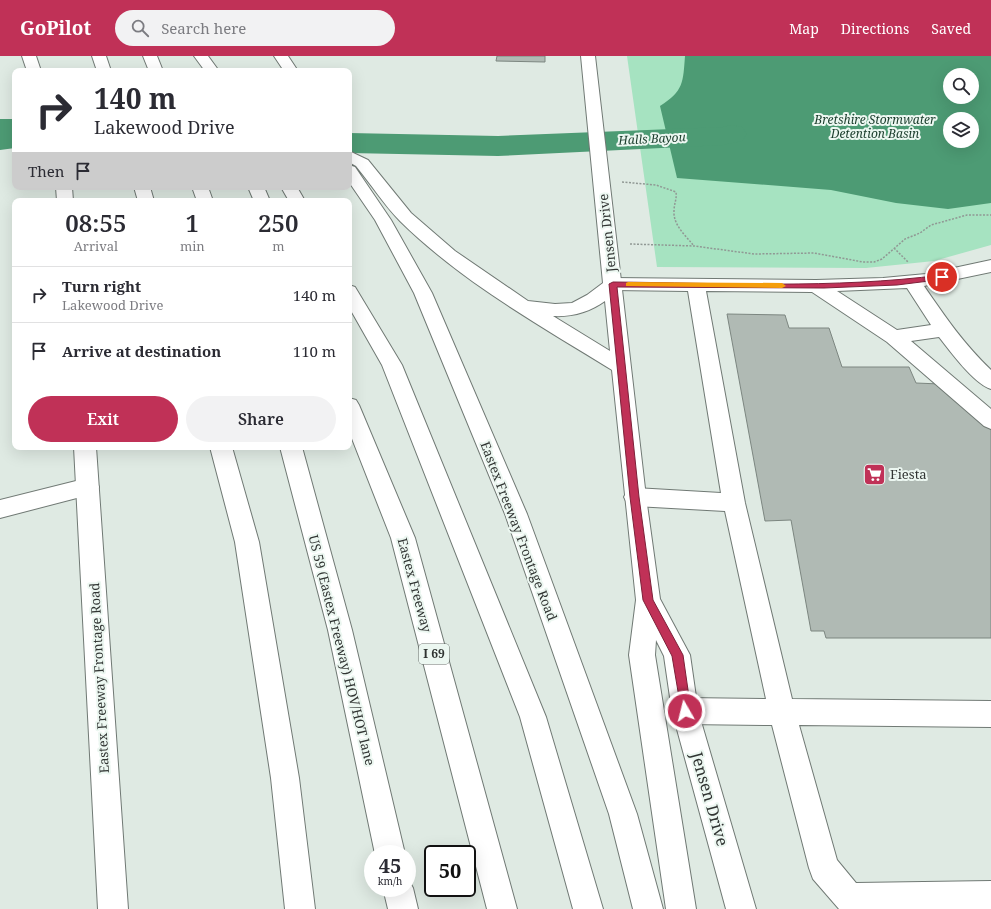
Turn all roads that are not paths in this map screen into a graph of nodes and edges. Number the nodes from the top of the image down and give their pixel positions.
1 (29, 56) edge
2 (100, 56) edge
3 (150, 56) edge
4 (200, 56) edge
5 (281, 56) edge
6 (588, 56) edge
7 (33, 68) edge
8 (103, 68) edge
9 (155, 68) edge
10 (205, 68) edge
11 (210, 68) edge
12 (290, 68) edge
13 (352, 158) edge
14 (352, 174) edge
15 (991, 266) edge
16 (912, 282) junction
17 (613, 284) junction
18 (696, 285) junction
19 (816, 286) junction
20 (352, 296) edge
21 (522, 305) junction
22 (944, 330) junction
23 (894, 337) junction
24 (621, 367) junction
25 (991, 382) edge
26 (352, 412) edge
27 (991, 422) edge
28 (85, 450) edge
29 (222, 450) edge
30 (292, 450) edge
31 (88, 487) junction
32 (635, 497) junction
33 (734, 503) junction
34 (0, 509) edge
35 (648, 600) junction
36 (685, 711) junction
37 (782, 712) junction
38 (991, 714) edge
39 (388, 845) edge
40 (991, 896) edge
41 (400, 897) edge
42 (113, 909) edge
43 (300, 909) edge
44 (403, 909) edge
45 (502, 909) edge
46 (588, 909) edge
47 (648, 909) edge
48 (681, 909) edge
49 (741, 909) edge

1 - 7 main road
2 - 8 main road
3 - 9 main road
4 - 10 main road
4 - 11 main road
5 - 12 main road
6 - 17 main road, Jensen Drive
13 - 21 main road
14 - 47 main road, Eastex Freeway Frontage Road
15 - 16 main road
16 - 19 main road
16 - 22 main road
17 - 18 main road
17 - 21 main road
17 - 24 main road, Jensen Drive
18 - 19 main road
18 - 33 main road
19 - 23 main road
20 - 46 main road
21 - 24 main road
22 - 23 main road
22 - 25 main road
23 - 27 main road
24 - 32 main road, Jensen Drive
26 - 45 main road, Eastex Freeway / I 69
28 - 31 main road, Eastex Freeway Frontage Road
29 - 43 main road
30 - 39 main road, US 59 (Eastex Freeway) HOV/HOT lane
31 - 34 main road
31 - 42 main road, Eastex Freeway Frontage Road
32 - 33 main road
32 - 35 main road, Jensen Drive
33 - 37 main road
35 - 36 main road, Jensen Drive
35 - 48 main road, Jensen Drive
36 - 37 main road
36 - 49 main road, Jensen Drive
37 - 38 main road
37 - 40 main road
41 - 44 main road

